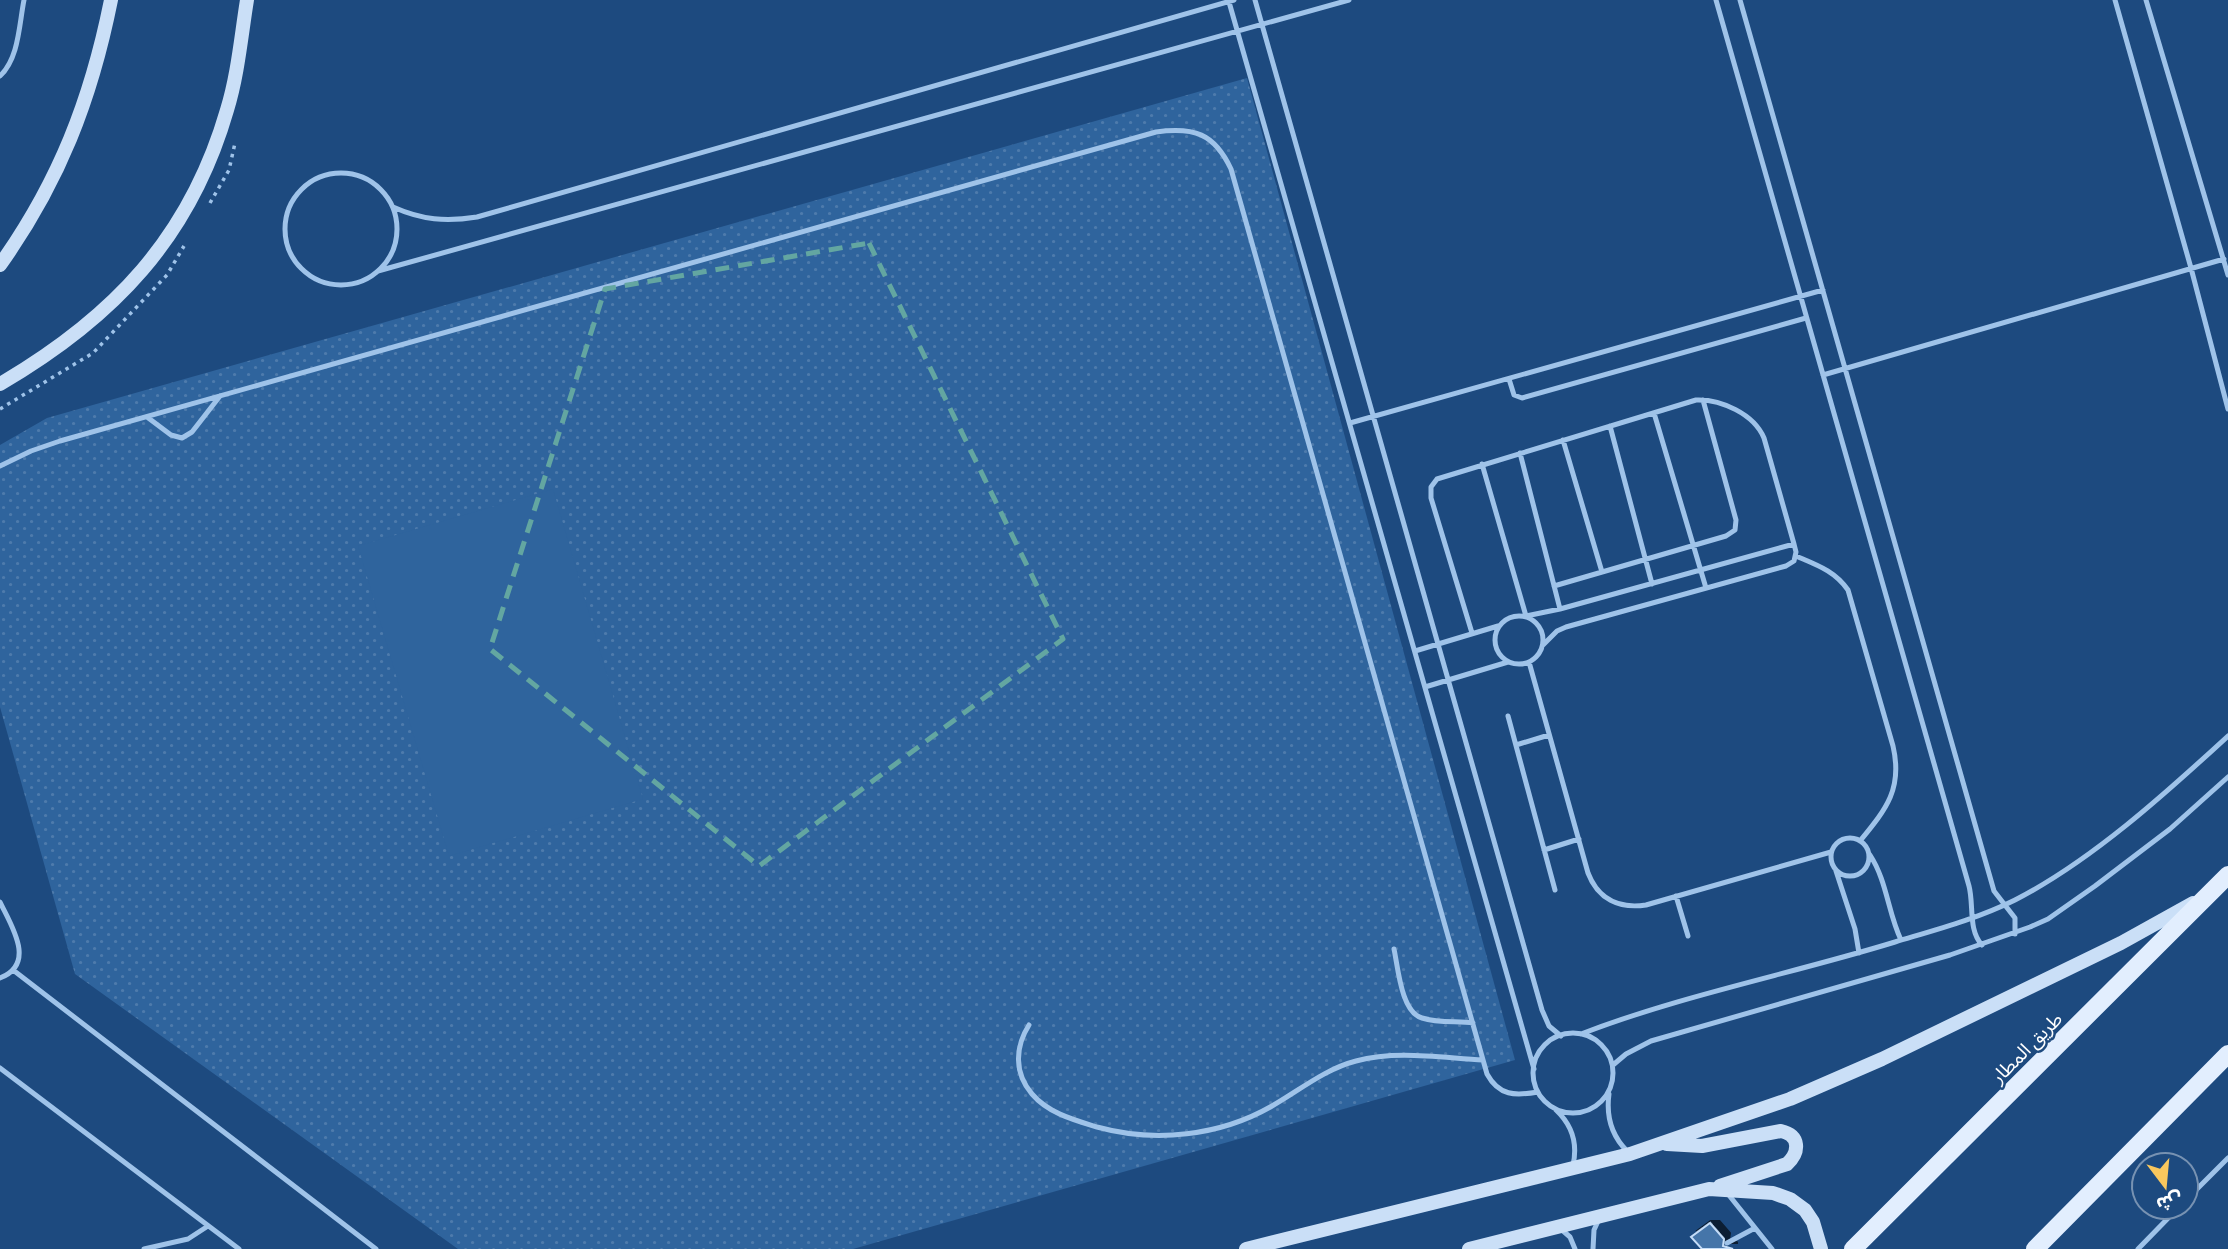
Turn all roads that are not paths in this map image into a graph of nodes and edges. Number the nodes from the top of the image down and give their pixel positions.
1 (24, 0) edge
2 (111, 0) edge
3 (247, 0) edge
4 (1255, 0) edge
5 (1349, 0) edge
6 (1716, 0) edge
7 (1740, 0) edge
8 (2115, 0) edge
9 (2146, 0) edge
10 (1232, 1) edge
11 (1262, 24) junction
12 (1238, 32) junction
13 (0, 76) edge
14 (393, 207) junction
15 (2224, 259) junction
16 (0, 265) edge
17 (2191, 268) junction
18 (378, 271) junction
19 (2228, 275) edge
20 (1823, 290) junction
21 (1800, 296) junction
22 (1806, 318) junction
23 (1845, 368) junction
24 (1823, 375) junction
25 (1509, 379) junction
26 (0, 384) edge
27 (220, 396) junction
28 (1703, 400) junction
29 (2228, 410) edge
30 (1654, 413) junction
31 (147, 417) junction
32 (1373, 417) junction
33 (1350, 423) junction
34 (1610, 426) junction
35 (1563, 440) junction
36 (1520, 453) junction
37 (1482, 464) junction
38 (0, 466) edge
39 (1794, 544) junction
40 (1693, 545) junction
41 (1796, 556) junction
42 (1646, 559) junction
43 (1700, 570) junction
44 (1602, 572) junction
45 (1652, 584) junction
46 (1554, 586) junction
47 (1706, 588) junction
48 (1560, 610) junction
49 (1526, 616) junction
50 (1498, 626) junction
51 (1472, 633) junction
52 (1438, 644) junction
53 (1543, 645) junction
54 (1415, 650) junction
55 (1508, 662) junction
56 (1528, 662) junction
57 (1448, 680) junction
58 (1425, 687) junction
59 (1508, 716) dead end
60 (1549, 735) junction
61 (2228, 736) edge
62 (1516, 744) junction
63 (2228, 777) edge
64 (1579, 839) junction
65 (1860, 841) junction
66 (1544, 850) junction
67 (1831, 852) junction
68 (1868, 853) junction
69 (1835, 868) junction
70 (2228, 875) edge
71 (2215, 889) junction
72 (1555, 890) dead end
73 (1676, 897) junction
74 (0, 902) edge
75 (2004, 905) junction
76 (1973, 918) junction
77 (2015, 934) junction
78 (1688, 936) dead end
79 (1901, 940) junction
80 (1982, 945) junction
81 (1394, 948) dead end
82 (1858, 953) junction
83 (13, 970) junction
84 (0, 978) edge
85 (1473, 1023) junction
86 (1029, 1025) dead end
87 (1581, 1034) junction
88 (1561, 1036) junction
89 (2228, 1054) edge
90 (1483, 1060) junction
91 (1612, 1065) junction
92 (0, 1068) edge
93 (1534, 1069) junction
94 (1610, 1090) junction
95 (1538, 1092) junction
96 (1554, 1108) junction
97 (1663, 1144) junction
98 (1630, 1154) junction
99 (2228, 1158) edge
100 (1572, 1168) junction
101 (2200, 1186) edge
102 (1709, 1189) junction
103 (1726, 1190) junction
104 (1601, 1216) junction
105 (2165, 1221) edge
106 (208, 1226) junction
107 (1555, 1228) junction
108 (1755, 1228) junction
109 (1727, 1243) dead end
110 (144, 1249) edge
111 (239, 1249) edge
112 (376, 1249) edge
113 (1246, 1249) edge
114 (1469, 1249) edge
115 (1575, 1249) edge
116 (1593, 1249) edge
117 (1771, 1249) edge
118 (1821, 1249) edge
119 (1853, 1249) edge
120 (2035, 1249) edge
121 (2138, 1249) edge

1 - 13 lane
2 - 16 street
3 - 26 street
4 - 11 lane
5 - 11 lane
6 - 21 lane
7 - 20 lane
8 - 17 lane
9 - 15 lane
10 - 12 lane
10 - 14 lane
11 - 12 lane
11 - 32 lane
12 - 18 lane
12 - 33 lane
14 - 18 lane
14 - 18 lane
15 - 17 lane
15 - 19 lane
17 - 23 lane
17 - 29 lane
20 - 21 lane
20 - 23 lane
21 - 22 lane
21 - 25 lane
22 - 24 lane
22 - 25 lane
23 - 24 lane
23 - 75 lane
24 - 76 lane
25 - 32 lane
27 - 31 lane
27 - 31 lane
27 - 85 lane
28 - 30 lane
28 - 39 lane
28 - 40 lane
30 - 34 lane
30 - 40 lane
31 - 38 lane
32 - 33 lane
32 - 52 lane
33 - 54 lane
34 - 35 lane
34 - 42 lane
35 - 36 lane
35 - 44 lane
36 - 37 lane
36 - 46 lane
37 - 49 lane
37 - 51 lane
39 - 41 lane
39 - 43 lane
40 - 42 lane
40 - 43 lane
41 - 47 lane
41 - 65 lane
42 - 44 lane
42 - 45 lane
43 - 45 lane
43 - 47 lane
44 - 46 lane
45 - 48 lane
46 - 48 lane
47 - 53 lane
48 - 49 lane
49 - 50 lane
49 - 53 lane
50 - 51 lane
50 - 55 lane
51 - 52 lane
52 - 54 lane
52 - 57 lane
53 - 56 lane
54 - 58 lane
55 - 56 lane
55 - 57 lane
56 - 60 lane
57 - 58 lane
57 - 88 lane
58 - 93 lane
59 - 62 lane
60 - 62 lane
60 - 64 lane
61 - 75 lane
62 - 66 lane
63 - 77 lane
64 - 66 lane
64 - 73 lane
65 - 67 lane
65 - 68 lane
66 - 72 lane
67 - 69 lane
67 - 73 lane
68 - 69 lane
68 - 79 lane
69 - 82 lane
70 - 71 main road, طريق المطار
71 - 97 street
71 - 119 main road, طريق المطار
73 - 78 lane
74 - 83 lane
75 - 76 lane
75 - 77 lane
76 - 79 lane
76 - 80 lane
77 - 80 lane
79 - 82 lane
80 - 91 lane
81 - 85 lane
82 - 87 lane
83 - 84 lane
83 - 112 lane
85 - 90 lane
86 - 90 lane
87 - 88 lane
87 - 91 lane
88 - 93 lane
89 - 120 main road
90 - 95 lane
91 - 94 lane
92 - 106 lane
93 - 95 lane
94 - 96 lane
94 - 98 lane
95 - 96 lane
96 - 100 lane
97 - 98 street
97 - 102 street
98 - 100 street
99 - 101 lane
100 - 113 street
102 - 103 street
102 - 104 street
103 - 108 lane
103 - 118 street
104 - 107 street
104 - 116 lane
105 - 121 lane
106 - 110 lane
106 - 111 lane
107 - 114 street
107 - 115 lane
108 - 109 lane
108 - 117 lane

